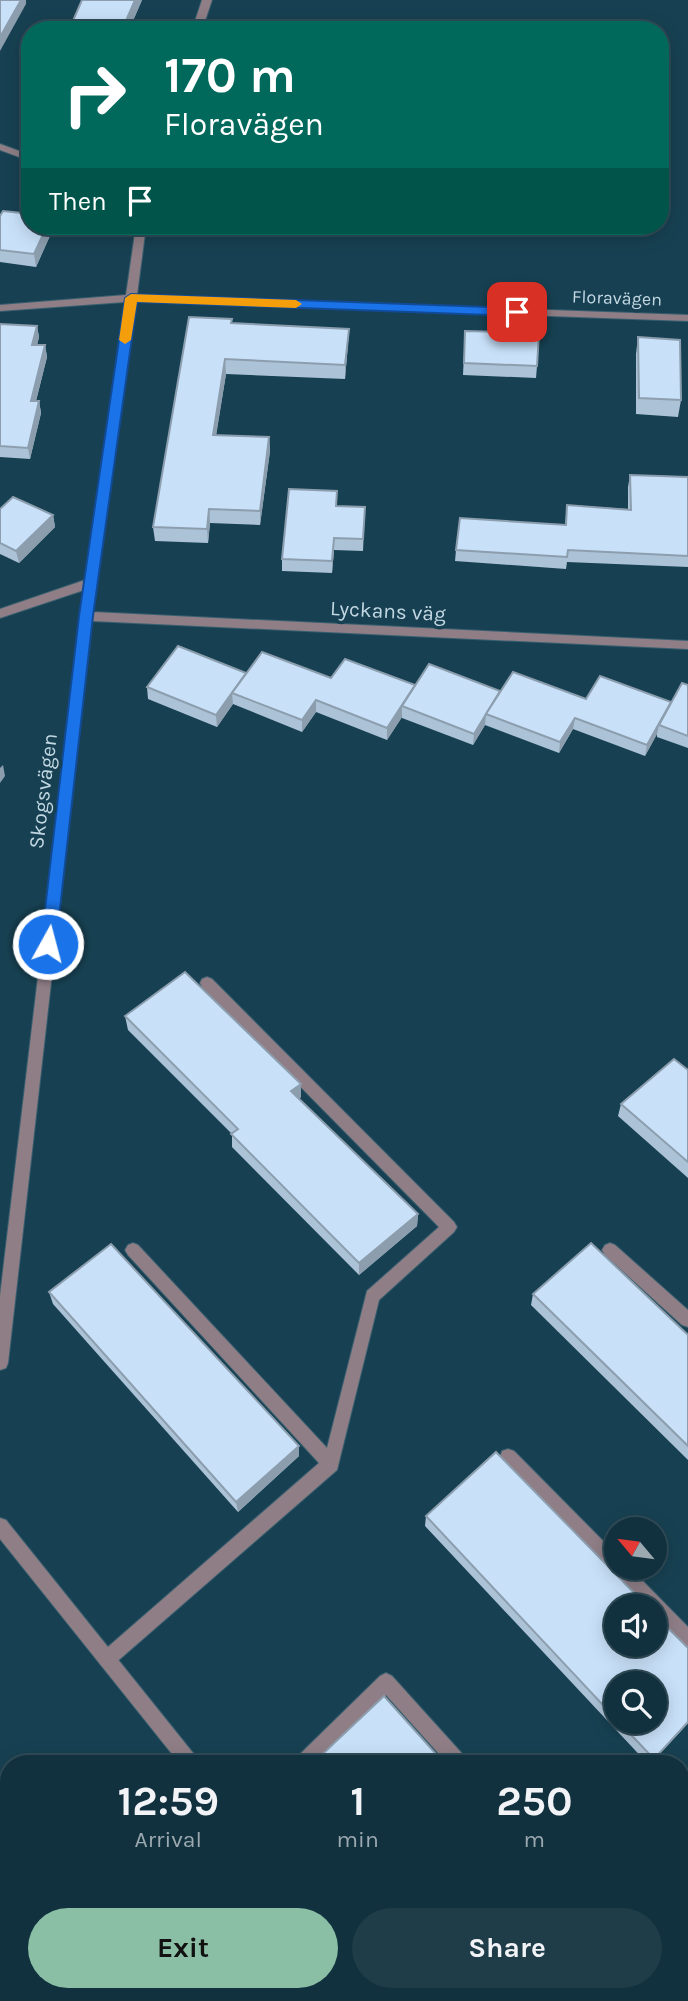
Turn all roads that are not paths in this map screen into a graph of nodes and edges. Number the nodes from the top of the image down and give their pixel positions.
1 (207, 0) edge
2 (200, 21) edge
3 (0, 147) edge
4 (21, 155) edge
5 (140, 235) edge
6 (131, 298) junction
7 (0, 308) edge
8 (688, 318) edge
9 (90, 583) junction
10 (0, 614) edge
11 (86, 616) junction
12 (688, 645) edge
13 (207, 983) dead end
14 (133, 1250) dead end
15 (610, 1251) dead end
16 (688, 1320) edge
17 (0, 1356) edge
18 (0, 1363) edge
19 (509, 1457) dead end
20 (331, 1464) junction
21 (0, 1525) edge
22 (604, 1554) edge
23 (630, 1580) edge
24 (688, 1639) edge
25 (107, 1660) junction
26 (184, 1755) edge
27 (311, 1755) edge
28 (452, 1755) edge

1 - 2 street
3 - 4 street
5 - 6 street, Skogsvägen
6 - 7 street, Floravägen
6 - 8 street, Floravägen
6 - 9 street, Skogsvägen
9 - 10 street
9 - 11 street, Skogsvägen
11 - 12 street, Lyckans väg
11 - 17 street, Skogsvägen
13 - 20 street
14 - 20 street
15 - 16 street
17 - 18 street, Skogsvägen
19 - 22 street
20 - 25 street
21 - 25 street
23 - 24 street
25 - 26 street
27 - 28 street

